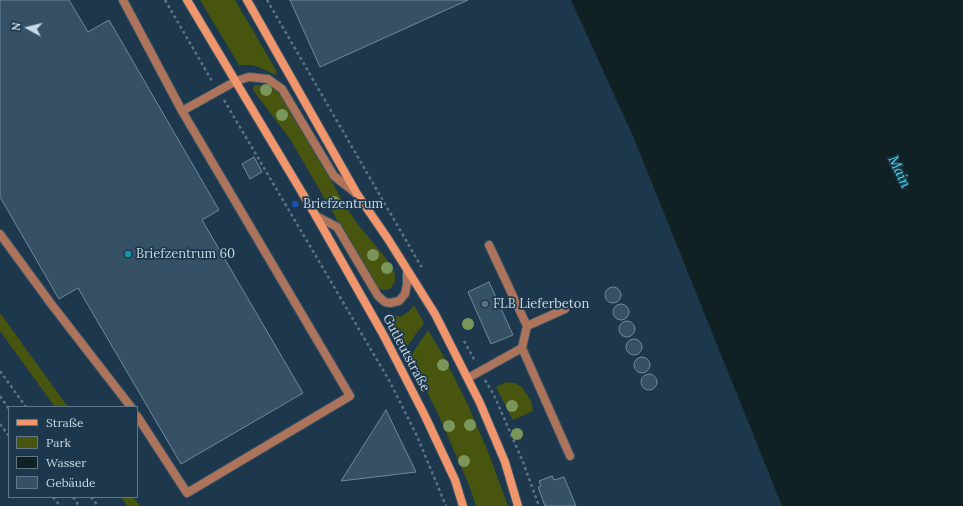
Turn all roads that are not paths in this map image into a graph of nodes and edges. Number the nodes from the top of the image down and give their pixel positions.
1 (123, 0) edge
2 (188, 0) edge
3 (247, 0) edge
4 (236, 81) junction
5 (182, 111) junction
6 (357, 194) junction
7 (316, 216) junction
8 (0, 234) edge
9 (489, 245) dead end
10 (407, 271) junction
11 (565, 309) dead end
12 (527, 326) junction
13 (522, 348) junction
14 (468, 378) junction
15 (130, 406) edge
16 (138, 418) edge
17 (570, 456) dead end
18 (463, 506) edge
19 (518, 506) edge

1 - 5 lane
2 - 4 main road, Gutleutstraße
3 - 6 main road
4 - 5 lane
4 - 6 lane
4 - 7 main road, Gutleutstraße
5 - 16 lane
6 - 10 main road
7 - 10 lane, Gutleutstraße
7 - 18 main road, Gutleutstraße
8 - 15 lane
9 - 12 lane
10 - 14 main road
11 - 12 lane
12 - 13 lane
13 - 14 lane
13 - 17 lane
14 - 19 main road

